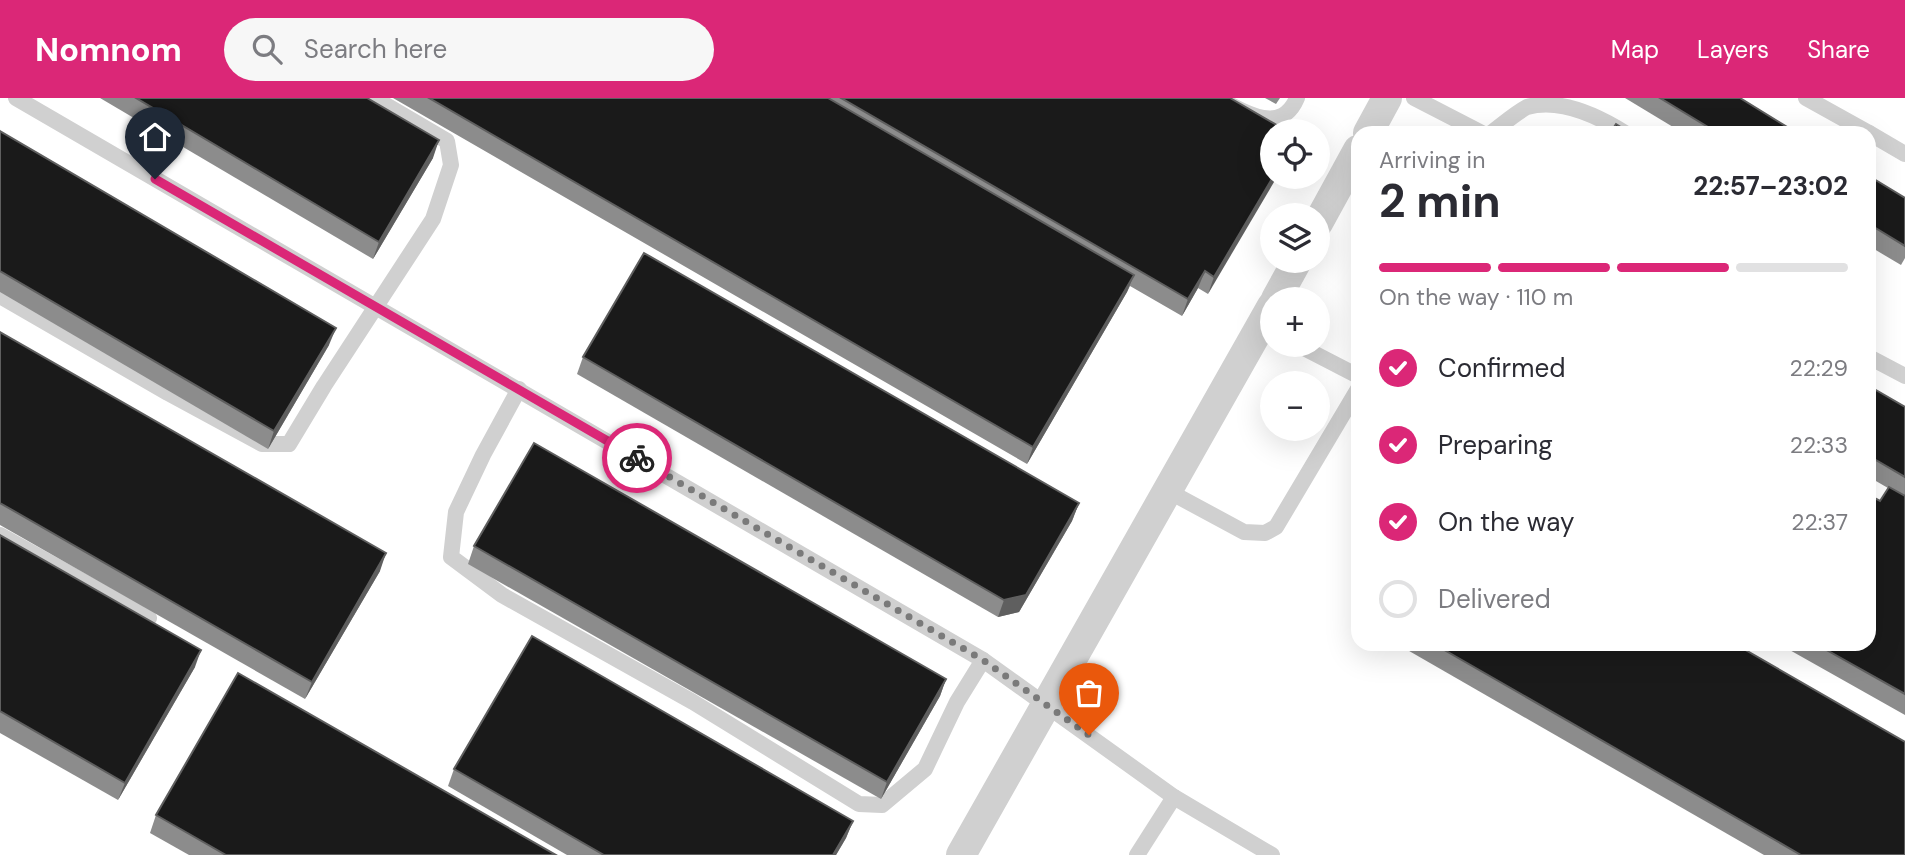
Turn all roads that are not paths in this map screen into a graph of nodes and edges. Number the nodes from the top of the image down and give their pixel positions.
1 (16, 98) edge
2 (374, 98) edge
3 (1218, 98) edge
4 (1297, 98) edge
5 (1387, 98) edge
6 (1414, 98) edge
7 (1807, 98) edge
8 (1371, 126) edge
9 (1468, 126) edge
10 (1501, 126) edge
11 (1614, 126) edge
12 (1857, 126) edge
13 (1876, 137) edge
14 (1905, 155) edge
15 (1351, 163) edge
16 (1329, 203) edge
17 (0, 296) edge
18 (376, 306) junction
19 (1260, 336) edge
20 (1321, 357) edge
21 (1876, 361) edge
22 (1351, 372) edge
23 (1905, 376) edge
24 (519, 390) junction
25 (1351, 402) edge
26 (1168, 491) junction
27 (0, 535) edge
28 (149, 618) edge
29 (983, 660) junction
30 (1046, 705) junction
31 (1174, 797) junction
32 (961, 855) edge
33 (1138, 855) edge
34 (1272, 855) edge

1 - 18 lane
2 - 18 lane
3 - 4 lane
5 - 8 street
6 - 9 lane
7 - 12 lane
10 - 11 lane
13 - 14 lane
15 - 16 street
17 - 18 lane
18 - 24 lane
19 - 26 street
20 - 22 lane
21 - 23 lane
24 - 29 lane
24 - 29 lane
25 - 26 lane
26 - 30 street
27 - 28 lane
29 - 30 lane
30 - 31 lane
30 - 32 street
31 - 33 lane
31 - 34 lane

